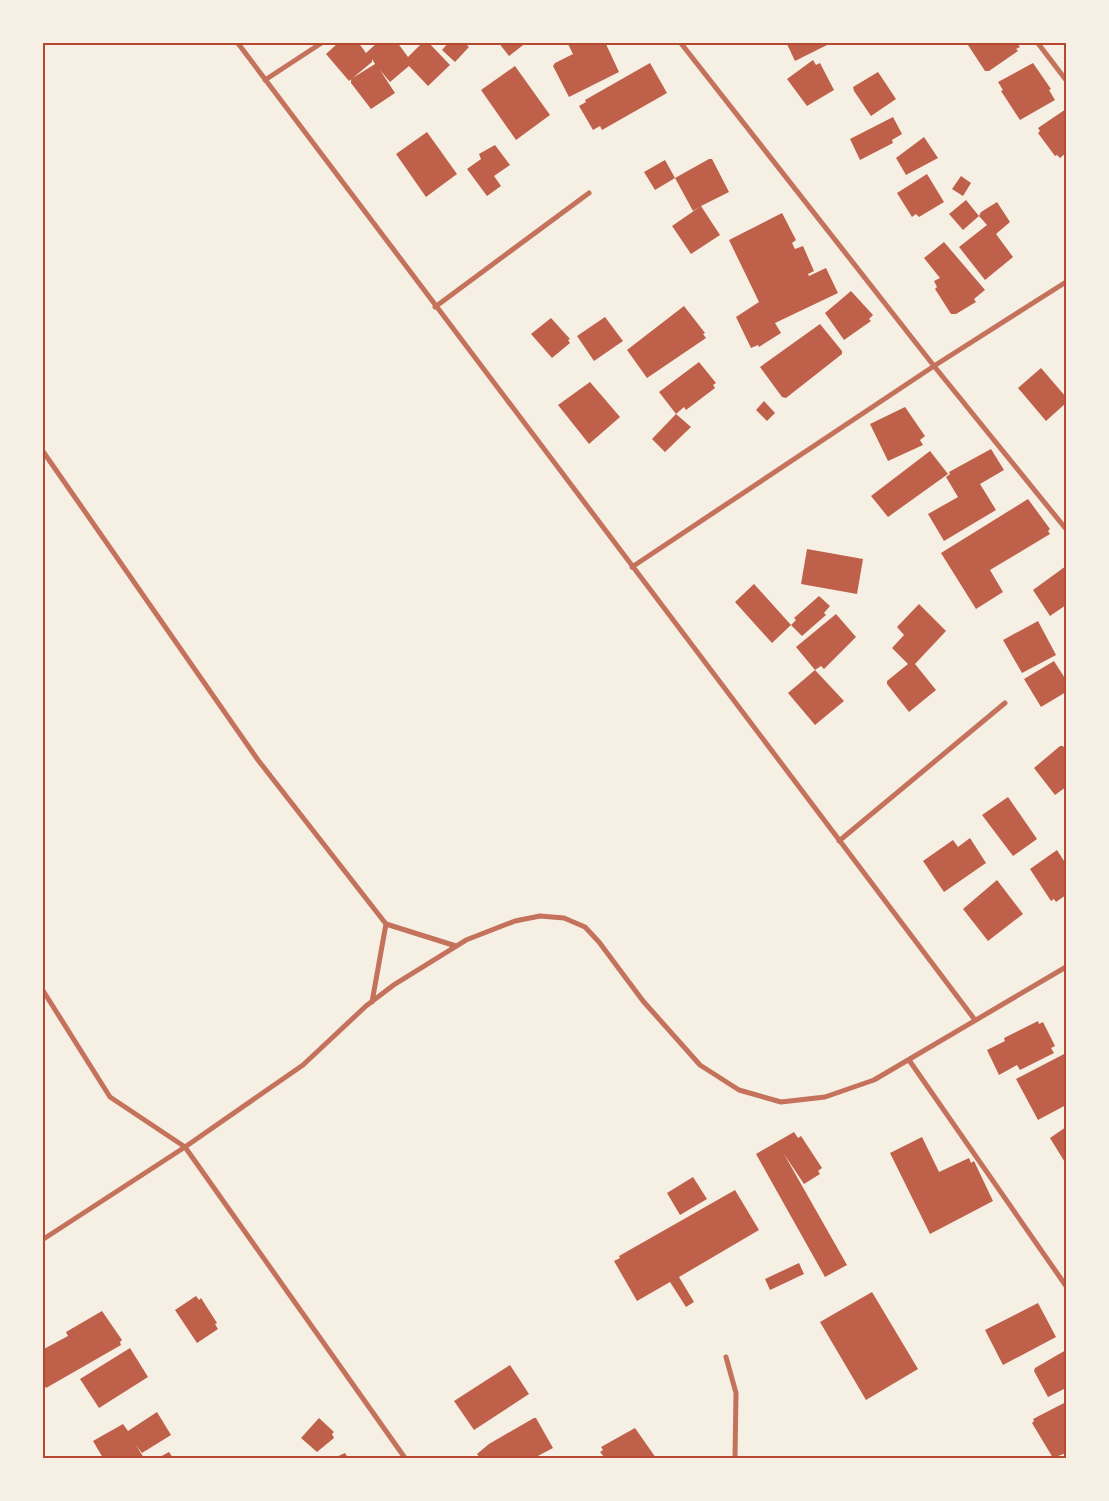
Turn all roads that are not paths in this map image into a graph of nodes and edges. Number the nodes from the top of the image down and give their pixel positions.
1 (237, 42) edge
2 (323, 42) edge
3 (680, 42) edge
4 (1037, 42) edge
5 (265, 80) junction
6 (1066, 80) edge
7 (589, 193) dead end
8 (1066, 282) edge
9 (435, 307) junction
10 (934, 366) junction
11 (42, 450) edge
12 (1066, 529) edge
13 (632, 567) junction
14 (1006, 703) dead end
15 (839, 841) junction
16 (386, 924) junction
17 (456, 946) junction
18 (1066, 967) edge
19 (42, 989) edge
20 (372, 1002) junction
21 (975, 1020) junction
22 (909, 1060) junction
23 (185, 1147) junction
24 (42, 1240) edge
25 (1066, 1286) edge
26 (726, 1357) dead end
27 (405, 1458) edge
28 (735, 1458) edge

1 - 5 street
2 - 5 street
3 - 10 street
4 - 6 street
5 - 9 street
7 - 9 street
8 - 10 street
9 - 13 street
10 - 12 street
10 - 13 street
11 - 16 street
13 - 15 street
14 - 15 street
15 - 21 street
16 - 17 street
16 - 20 street
17 - 20 street
17 - 22 street
18 - 21 street
19 - 23 street
20 - 23 street
21 - 22 street
22 - 25 street
23 - 24 street
23 - 27 street
26 - 28 street

